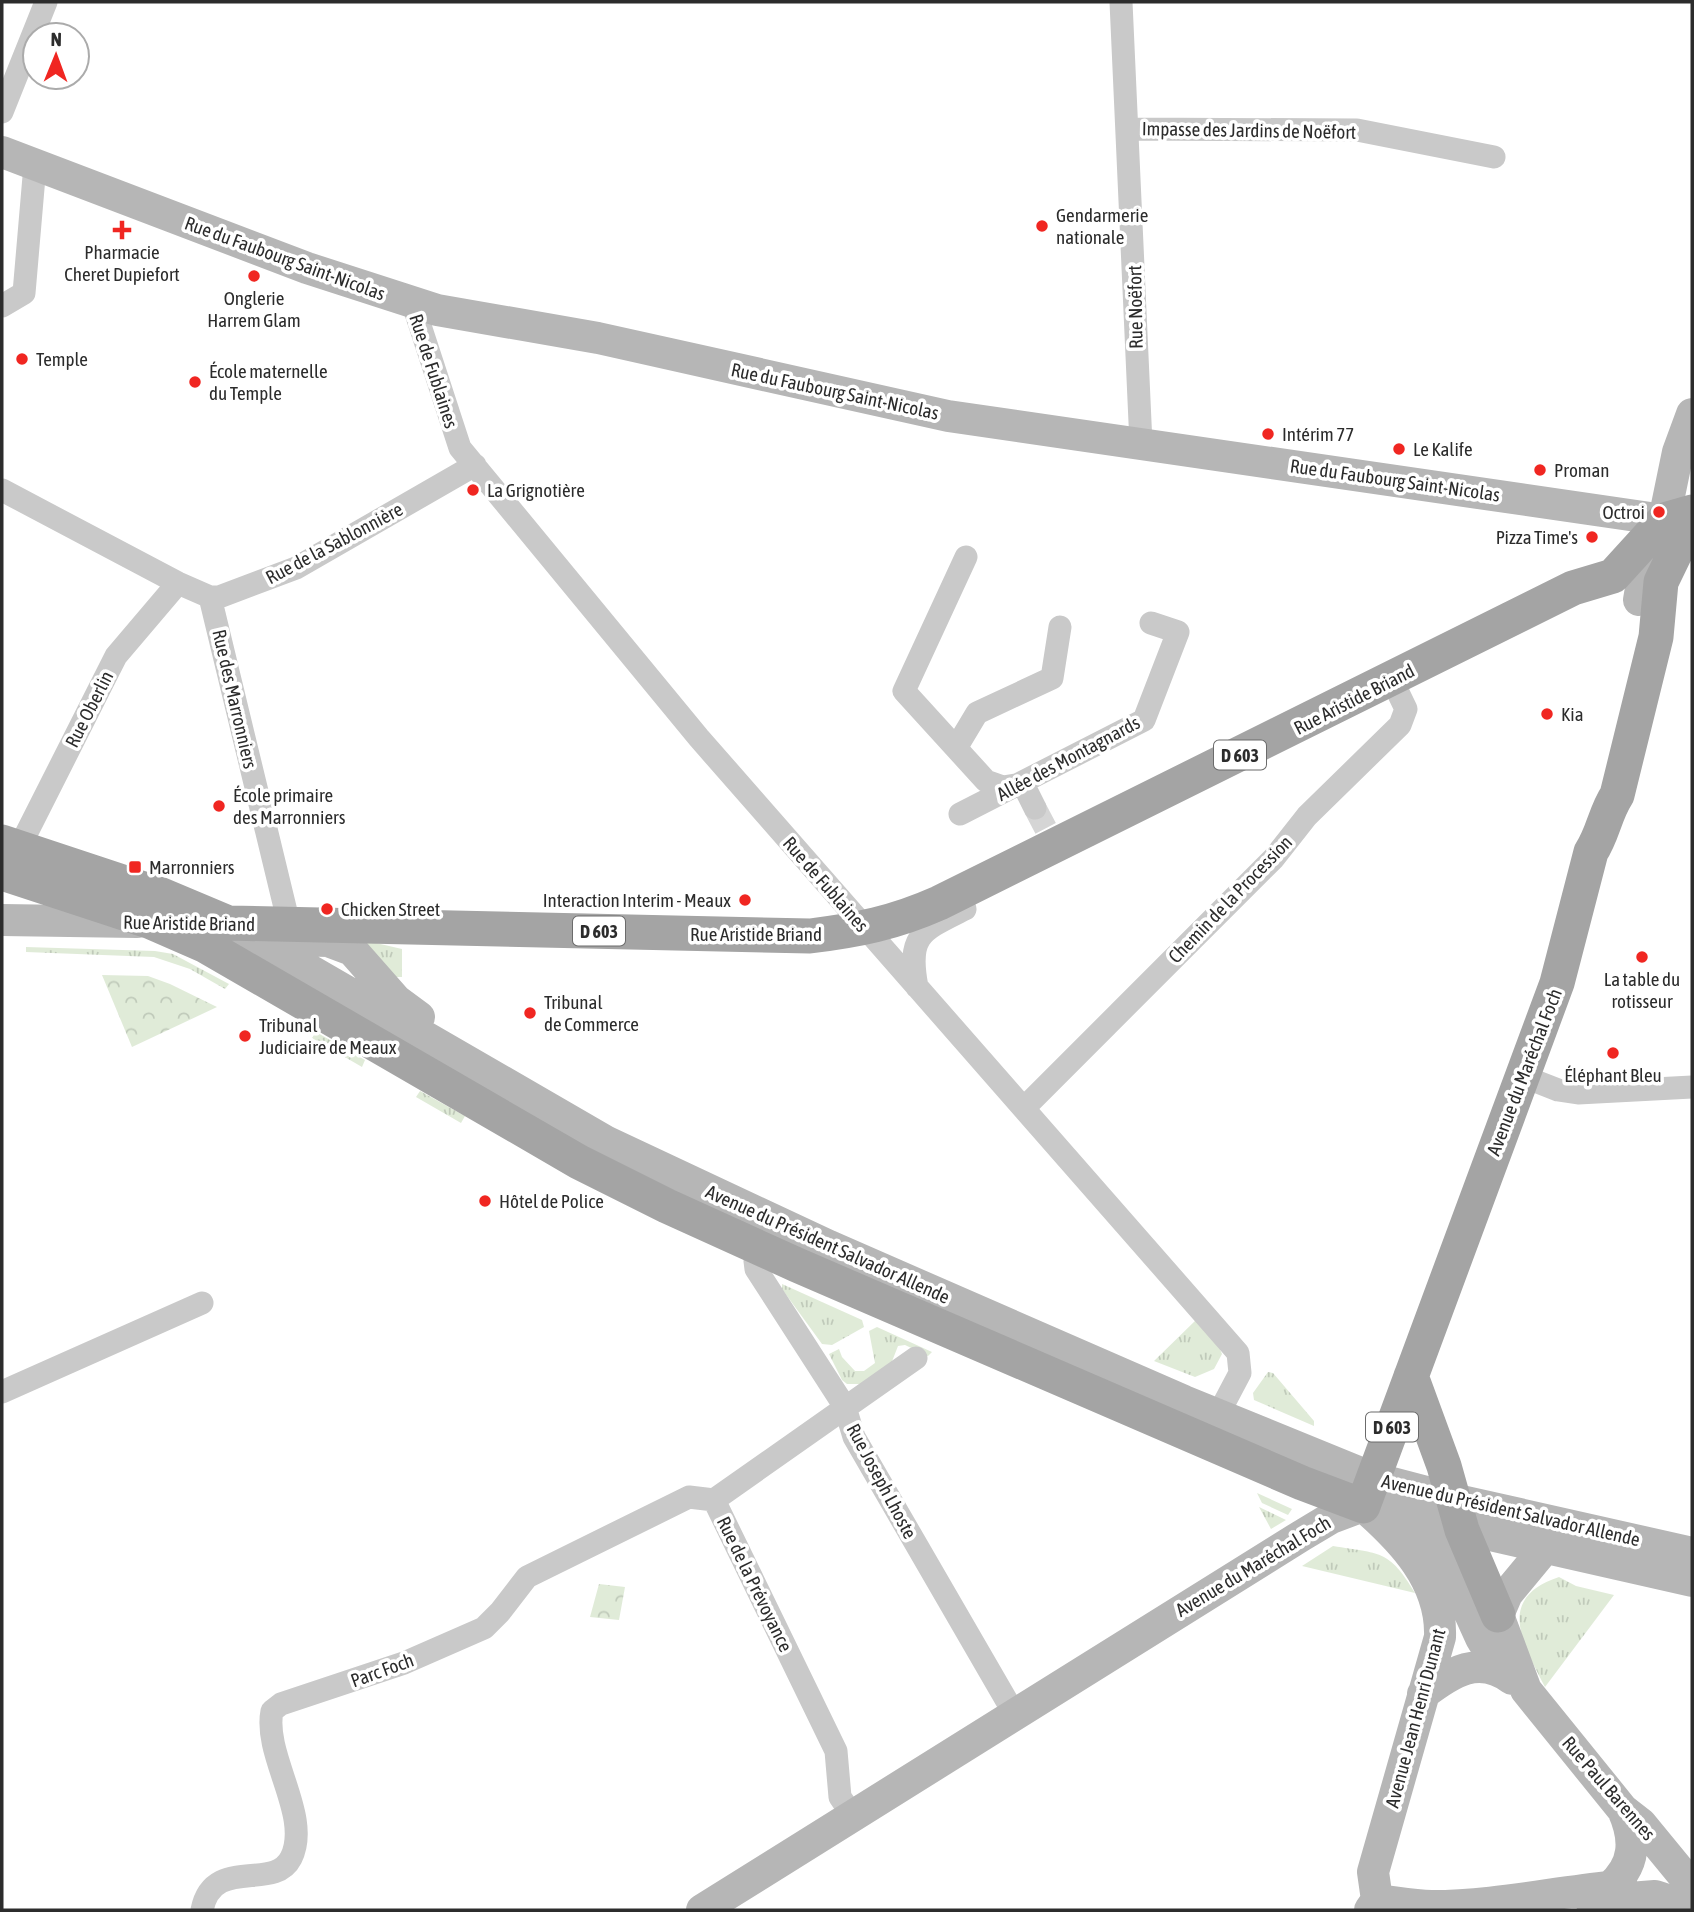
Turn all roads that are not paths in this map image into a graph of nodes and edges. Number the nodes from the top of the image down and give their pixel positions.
1 (46, 2) edge
2 (1121, 2) edge
3 (2, 111) edge
4 (1128, 129) junction
5 (2, 152) edge
6 (1494, 157) dead end
7 (35, 164) junction
8 (413, 304) junction
9 (2, 306) edge
10 (1692, 414) edge
11 (1141, 444) junction
12 (475, 465) junction
13 (1684, 470) edge
14 (2, 490) edge
15 (1683, 522) edge
16 (1692, 540) edge
17 (966, 557) dead end
18 (1605, 579) junction
19 (178, 583) junction
20 (210, 597) junction
21 (1639, 600) junction
22 (1151, 623) dead end
23 (1060, 626) dead end
24 (1396, 686) junction
25 (956, 748) junction
26 (1023, 784) junction
27 (1035, 808) tunnel mouth
28 (960, 814) dead end
29 (1591, 852) junction
30 (8, 854) edge
31 (2, 920) edge
32 (151, 922) junction
33 (228, 923) junction
34 (289, 924) junction
35 (865, 929) junction
36 (917, 987) junction
37 (1522, 1076) junction
38 (1692, 1087) edge
39 (1024, 1108) junction
40 (593, 1152) junction
41 (643, 1186) junction
42 (829, 1247) junction
43 (761, 1249) junction
44 (202, 1303) dead end
45 (916, 1358) dead end
46 (1411, 1376) junction
47 (2, 1392) edge
48 (845, 1407) junction
49 (1211, 1428) junction
50 (1368, 1492) junction
51 (714, 1500) junction
52 (1457, 1515) junction
53 (1420, 1520) junction
54 (1545, 1548) junction
55 (1692, 1553) edge
56 (1692, 1581) edge
57 (1498, 1615) junction
58 (1501, 1671) junction
59 (1526, 1690) junction
60 (1423, 1695) junction
61 (1015, 1715) junction
62 (1623, 1810) junction
63 (853, 1816) junction
64 (1610, 1887) junction
65 (1692, 1888) edge
66 (1548, 1897) junction
67 (1374, 1905) edge
68 (1692, 1908) edge
69 (202, 1910) edge
70 (702, 1910) edge

1 - 3 street
2 - 4 street, Rue Noëfort
4 - 6 street, Impasse des Jardins de Noëfort
4 - 11 street, Rue Noëfort
5 - 7 street, Rue du Faubourg Saint-Nicolas
7 - 8 street, Rue du Faubourg Saint-Nicolas
7 - 9 street
8 - 11 street, Rue du Faubourg Saint-Nicolas
8 - 12 street, Rue de Fublaines
10 - 13 street, Avenue du Maréchal Foch
11 - 15 street, Rue du Faubourg Saint-Nicolas
12 - 20 street, Rue de la Sablonnière
12 - 35 street, Rue de Fublaines
13 - 15 street, Avenue du Maréchal Foch
14 - 19 street
15 - 18 main road
15 - 21 street, Avenue du Maréchal Foch
16 - 29 main road, Avenue du Maréchal Foch / D 603
17 - 25 street
18 - 21 main road
18 - 24 main road, Rue Aristide Briand / D 603
19 - 20 street
19 - 30 street, Rue Oberlin
20 - 34 street, Rue des Marronniers
21 - 29 main road, Avenue du Maréchal Foch
22 - 26 street, Allée des Montagnards
23 - 25 street
24 - 35 main road, Rue Aristide Briand / D 603
24 - 36 street, Rue Aristide Briand
24 - 39 street, Chemin de la Procession
25 - 26 street
26 - 27 street
26 - 28 street, Allée des Montagnards
29 - 37 main road, Avenue du Maréchal Foch / D 603
30 - 32 main road, Avenue du Président Salvador Allende
30 - 33 main road
31 - 32 street, Rue Aristide Briand
32 - 33 street, Rue Aristide Briand / D 603
32 - 40 main road, Avenue du Président Salvador Allende
33 - 34 main road, Rue Aristide Briand / D 603
33 - 40 street
34 - 35 main road, Rue Aristide Briand / D 603
35 - 36 street, Rue de Fublaines
36 - 39 street, Rue de Fublaines
37 - 38 street
37 - 46 main road, Avenue du Maréchal Foch / D 603
39 - 49 street, Rue de Fublaines
40 - 41 main road, Avenue du Président Salvador Allende
40 - 42 street, Avenue du Président Salvador Allende
41 - 42 street
41 - 43 main road, Avenue du Président Salvador Allende
42 - 49 street, Avenue du Président Salvador Allende
43 - 48 street, Rue Joseph Lhoste
43 - 49 main road, Avenue du Président Salvador Allende
44 - 47 street
45 - 48 street, Rue de la Prévoyance
46 - 50 main road, Avenue du Maréchal Foch / D 603
46 - 52 main road
48 - 51 street, Rue de la Prévoyance
48 - 61 street, Rue Joseph Lhoste
49 - 50 main road, Avenue du Président Salvador Allende
50 - 52 street, Avenue du Président Salvador Allende
50 - 53 street, Avenue du Président Salvador Allende
50 - 60 street, Avenue Jean Henri Dunant
50 - 61 street, Avenue du Maréchal Foch
51 - 63 street, Rue de la Prévoyance
51 - 69 street, Parc Foch
52 - 53 street, Avenue du Président Salvador Allende
52 - 54 street, Avenue du Président Salvador Allende
52 - 55 street, Avenue du Président Salvador Allende
52 - 57 main road
53 - 58 street
54 - 56 street, Avenue du Président Salvador Allende
54 - 57 street
57 - 59 street, Rue Paul Barennes
58 - 59 street, Rue Paul Barennes
58 - 60 street
59 - 62 street, Rue Paul Barennes
60 - 67 street, Avenue Jean Henri Dunant
61 - 63 street, Avenue du Maréchal Foch
62 - 64 street
62 - 65 street, Rue Paul Barennes
63 - 70 street, Avenue du Maréchal Foch
64 - 65 street
64 - 66 street
66 - 67 street
66 - 68 street

